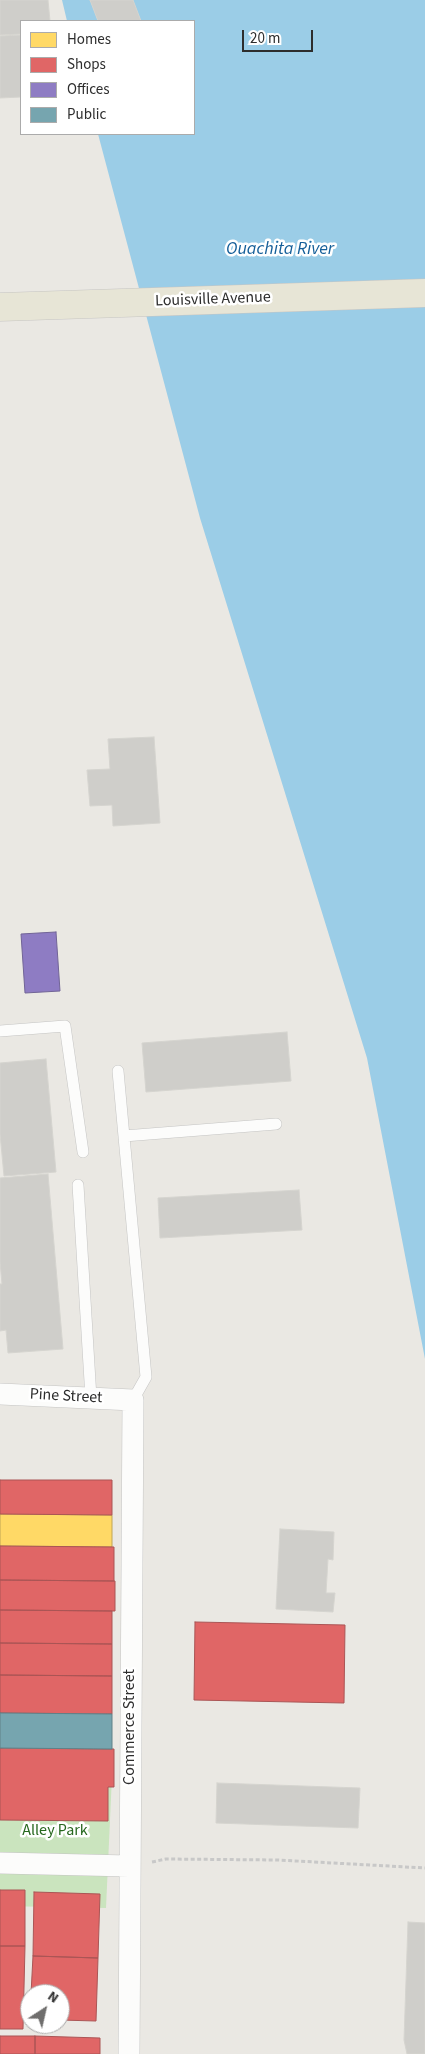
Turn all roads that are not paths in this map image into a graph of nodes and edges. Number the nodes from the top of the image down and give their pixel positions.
1 (425, 293) edge
2 (0, 306) edge
3 (0, 1031) edge
4 (118, 1071) dead end
5 (276, 1124) dead end
6 (124, 1136) junction
7 (83, 1152) dead end
8 (78, 1185) dead end
9 (0, 1394) edge
10 (91, 1398) junction
11 (133, 1400) junction
12 (0, 1863) edge
13 (129, 1866) junction
14 (129, 2054) edge

1 - 2 main road, Louisville Avenue
3 - 7 lane
4 - 6 lane
5 - 6 lane
6 - 11 lane
8 - 10 lane
9 - 10 street, Pine Street
10 - 11 street, Pine Street
11 - 13 street, Commerce Street
12 - 13 street
13 - 14 street, Commerce Street

